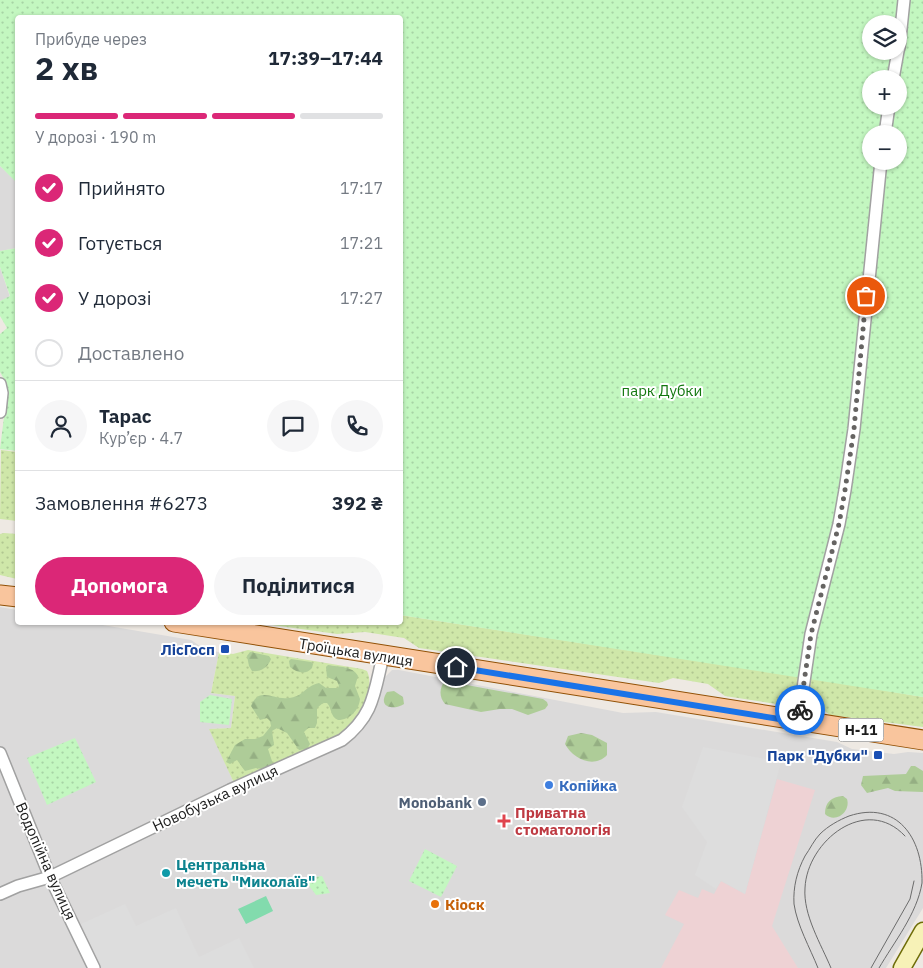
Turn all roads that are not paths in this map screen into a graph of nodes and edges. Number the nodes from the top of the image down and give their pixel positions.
1 (904, 0) edge
2 (902, 15) edge
3 (880, 170) edge
4 (0, 384) edge
5 (0, 412) edge
6 (0, 594) edge
7 (15, 596) edge
8 (192, 625) edge
9 (383, 656) junction
10 (798, 722) junction
11 (923, 740) edge
12 (0, 753) edge
13 (50, 877) junction
14 (0, 894) edge
15 (923, 931) edge
16 (94, 968) edge
17 (902, 968) edge

1 - 2 street
3 - 10 street
4 - 5 street
6 - 7 main road
8 - 9 main road, Троїцька вулиця / Н-11
9 - 10 main road, Троїцька вулиця / Н-11
9 - 13 street, Новобузька вулиця
10 - 11 main road, Троїцька вулиця / Н-11
12 - 13 street, Водопійна вулиця
13 - 14 street, Новобузька вулиця
13 - 16 street, Водопійна вулиця
15 - 17 main road

